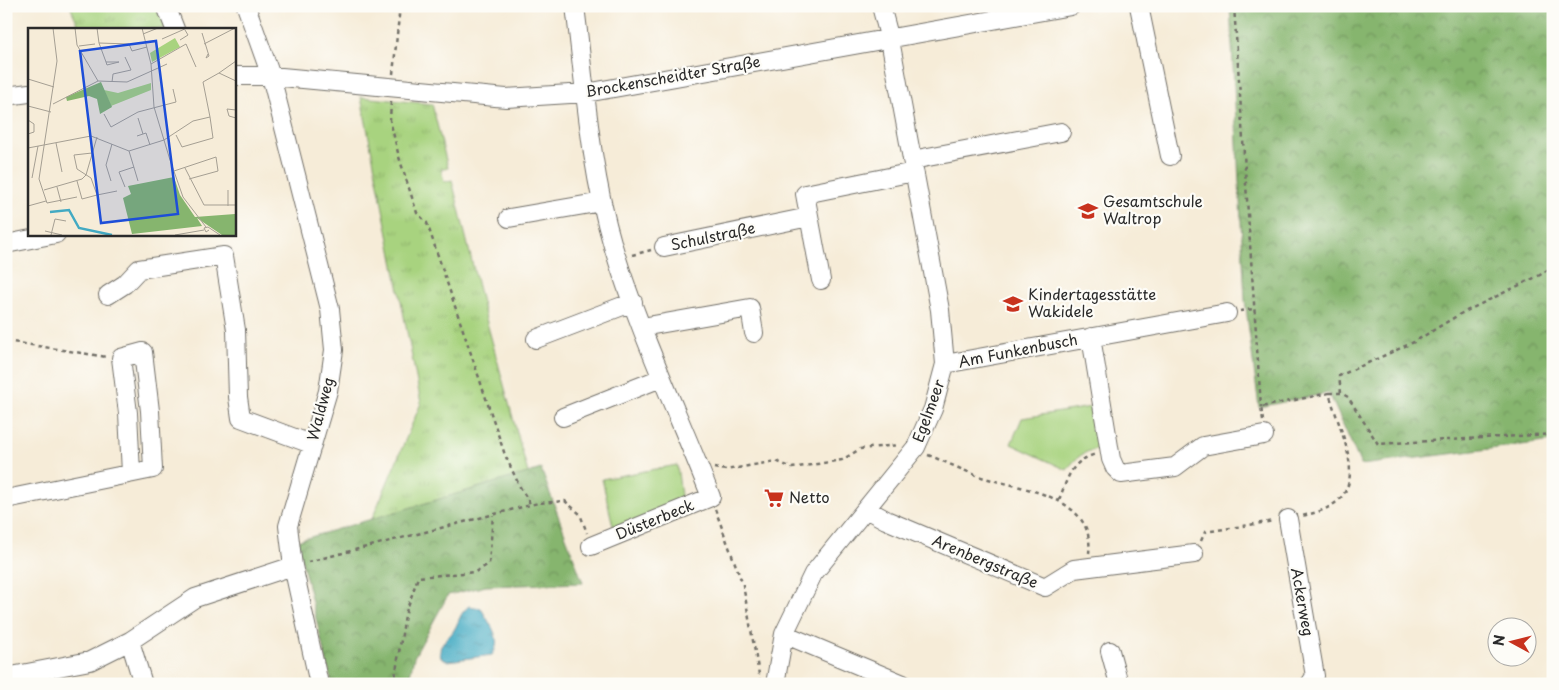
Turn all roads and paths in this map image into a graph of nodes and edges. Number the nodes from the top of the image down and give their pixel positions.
1 (166, 6) edge
2 (246, 6) edge
3 (400, 6) edge
4 (575, 6) edge
5 (882, 6) edge
6 (1071, 6) edge
7 (1139, 6) edge
8 (1234, 6) edge
9 (174, 28) edge
10 (890, 40) junction
11 (235, 76) edge
12 (272, 76) junction
13 (392, 86) junction
14 (28, 93) edge
15 (586, 93) junction
16 (6, 96) edge
17 (1062, 132) dead end
18 (1170, 156) dead end
19 (913, 166) junction
20 (602, 202) junction
21 (809, 217) junction
22 (509, 218) dead end
23 (51, 235) edge
24 (6, 244) edge
25 (664, 247) joint
26 (617, 258) junction
27 (1553, 266) edge
28 (820, 280) dead end
29 (108, 295) dead end
30 (633, 302) junction
31 (1227, 313) dead end
32 (642, 327) junction
33 (754, 333) dead end
34 (1091, 337) junction
35 (536, 339) dead end
36 (6, 341) edge
37 (121, 358) joint
38 (945, 364) junction
39 (661, 378) junction
40 (1329, 393) junction
41 (1341, 393) junction
42 (1261, 406) junction
43 (563, 417) dead end
44 (1553, 434) edge
45 (1264, 435) joint
46 (311, 444) junction
47 (916, 447) junction
48 (1110, 452) junction
49 (700, 470) junction
50 (711, 497) junction
51 (6, 499) edge
52 (1059, 500) junction
53 (532, 505) junction
54 (866, 509) junction
55 (493, 515) junction
56 (1288, 519) junction
57 (591, 546) joint
58 (1194, 554) joint
59 (293, 566) junction
60 (1088, 567) junction
61 (784, 634) junction
62 (130, 641) junction
63 (1110, 651) dead end
64 (6, 677) edge
65 (143, 684) edge
66 (319, 684) edge
67 (394, 684) edge
68 (761, 684) edge
69 (775, 684) edge
70 (903, 684) edge
71 (1119, 684) edge
72 (1310, 684) edge

1 - 9 street
2 - 12 street
3 - 13 path
4 - 15 street, Düsterbeck
5 - 10 street, Egelmeer
6 - 10 street, Brockenscheidter Straße
7 - 18 street
8 - 42 path
10 - 15 street, Brockenscheidter Straße
10 - 19 street, Egelmeer
11 - 12 street, Brockenscheidter Straße
12 - 13 street, Brockenscheidter Straße
12 - 46 street, Waldweg
13 - 15 street, Brockenscheidter Straße
13 - 53 path
14 - 16 street
15 - 20 street, Düsterbeck
17 - 19 street
19 - 21 street
19 - 38 street, Egelmeer
20 - 22 street
20 - 26 street, Düsterbeck
21 - 25 street, Schulstraße
21 - 28 street
23 - 24 street
25 - 26 path, Schulstraße
26 - 30 street, Düsterbeck
27 - 41 path
29 - 46 street
30 - 32 street, Düsterbeck
30 - 35 street
31 - 34 street, Am Funkenbusch
32 - 33 street
32 - 39 street, Düsterbeck
34 - 38 street, Am Funkenbusch
34 - 48 street, Am Funkenbusch
36 - 37 path
37 - 51 street
38 - 47 street, Egelmeer
39 - 43 street
39 - 49 street, Düsterbeck
40 - 41 path
40 - 42 path
40 - 56 path
41 - 44 path
42 - 45 path
45 - 48 street, Am Funkenbusch
46 - 59 street, Waldweg
47 - 49 path
47 - 52 path
47 - 54 street, Egelmeer
48 - 52 path
49 - 50 street, Düsterbeck
50 - 57 street, Düsterbeck
50 - 68 path
52 - 60 path
53 - 55 path
53 - 57 path
54 - 60 street, Arenbergstraße
54 - 61 street, Egelmeer
55 - 59 path
55 - 67 path
56 - 58 path
56 - 72 street, Ackerweg
58 - 60 street, Arenbergstraße
59 - 62 street
59 - 66 street, Waldweg
61 - 69 street, Egelmeer
61 - 70 street
62 - 64 street
62 - 65 street
63 - 71 street

